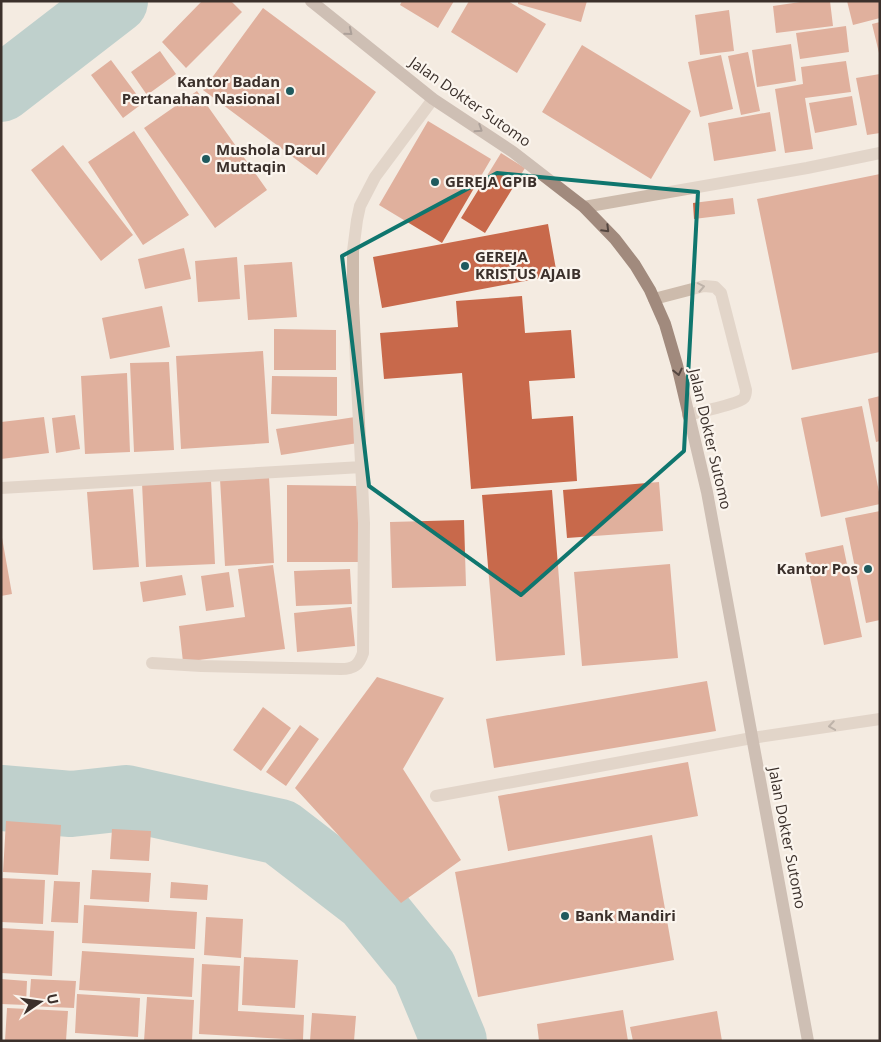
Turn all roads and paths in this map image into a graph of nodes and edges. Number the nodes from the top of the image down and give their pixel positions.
1 (310, 1) edge
2 (433, 100) junction
3 (880, 153) edge
4 (584, 207) junction
5 (654, 299) junction
6 (688, 415) junction
7 (362, 467) junction
8 (1, 488) edge
9 (152, 663) dead end
10 (880, 719) edge
11 (752, 738) junction
12 (436, 796) dead end
13 (808, 1041) edge

1 -> 2 main road, Jalan Dokter Sutomo
2 -> 4 main road, Jalan Dokter Sutomo
2 - 7 street
3 - 4 street
4 -> 5 main road, Jalan Dokter Sutomo
5 -> 6 main road, Jalan Dokter Sutomo
5 -> 6 street
6 - 11 main road, Jalan Dokter Sutomo
7 - 8 street
7 - 9 street
10 -> 11 street
11 - 12 street
11 - 13 main road, Jalan Dokter Sutomo

